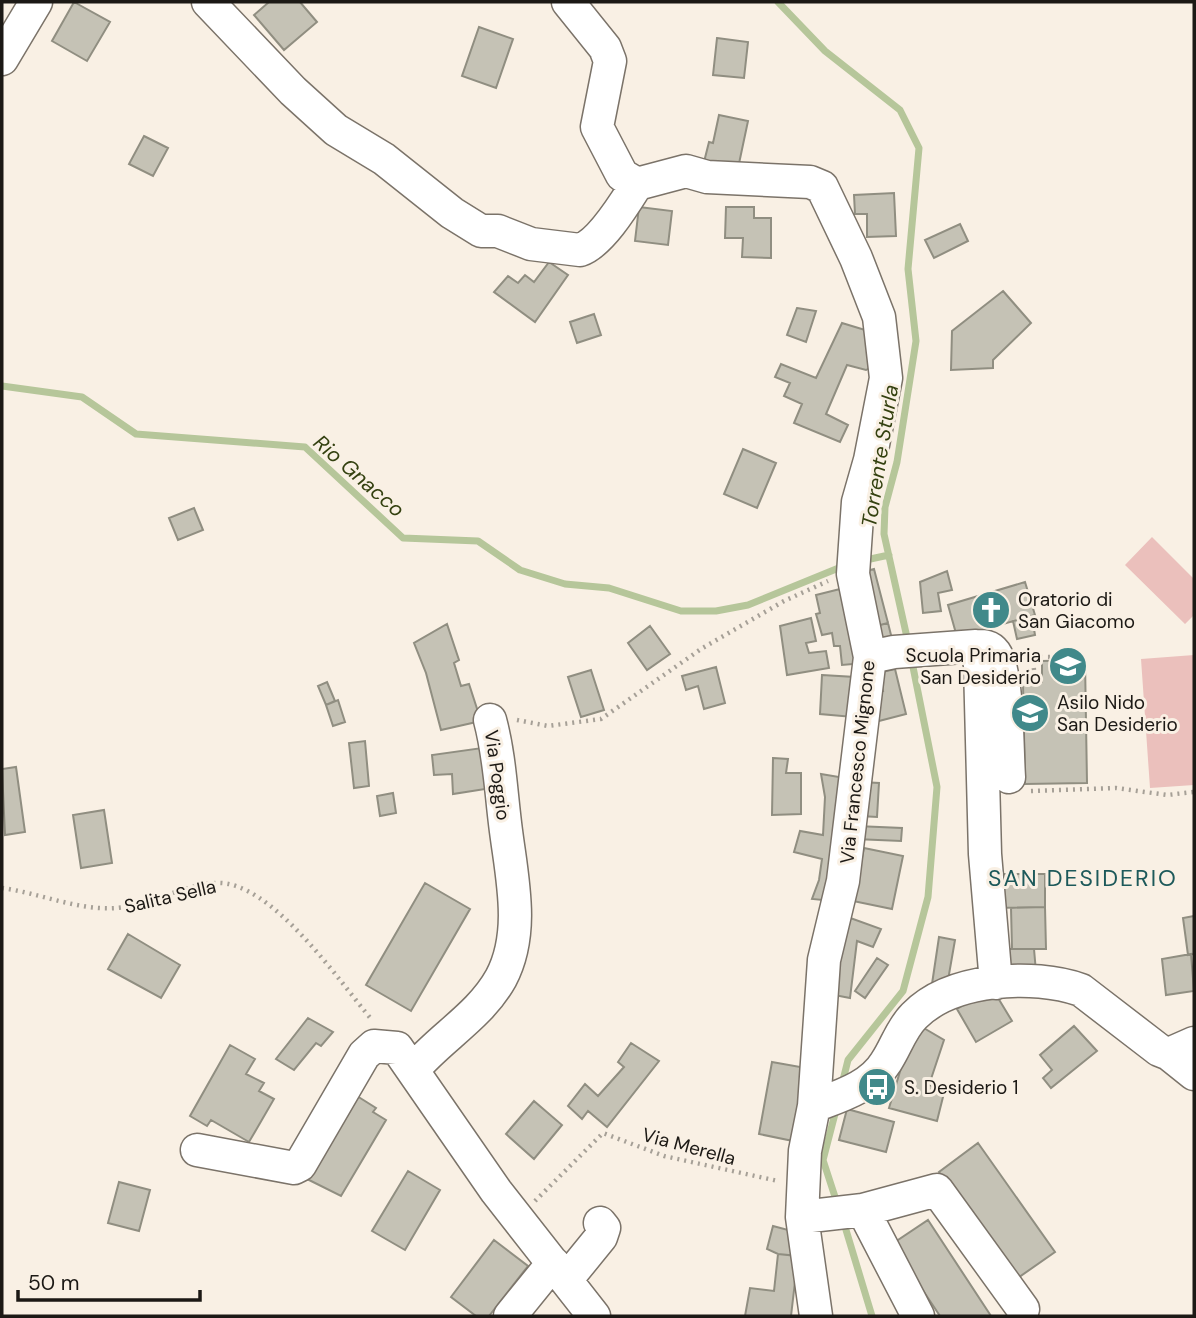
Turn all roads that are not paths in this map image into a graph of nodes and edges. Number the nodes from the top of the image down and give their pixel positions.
1 (36, 2) edge
2 (208, 2) edge
3 (568, 2) edge
4 (2, 59) edge
5 (637, 184) junction
6 (882, 655) junction
7 (490, 720) road end
8 (996, 983) junction
9 (1181, 1048) edge
10 (405, 1059) junction
11 (1194, 1074) edge
12 (831, 1100) junction
13 (197, 1150) dead end
14 (834, 1213) junction
15 (600, 1223) dead end
16 (559, 1271) junction
17 (1023, 1309) dead end
18 (510, 1316) edge
19 (594, 1316) edge
20 (816, 1316) edge
21 (918, 1316) edge

1 - 4 street
2 - 5 street
3 - 5 street
5 - 6 street, Via Francesco Mignone
6 - 8 street
6 - 12 street, Via Francesco Mignone
7 - 10 street, Via Poggio
8 - 9 street
8 - 12 street
9 - 11 street
10 - 13 street
10 - 16 street
12 - 14 street, Via Francesco Mignone
14 - 17 street
14 - 20 street, Via Francesco Mignone
14 - 21 street
15 - 16 street
16 - 18 street
16 - 19 street

